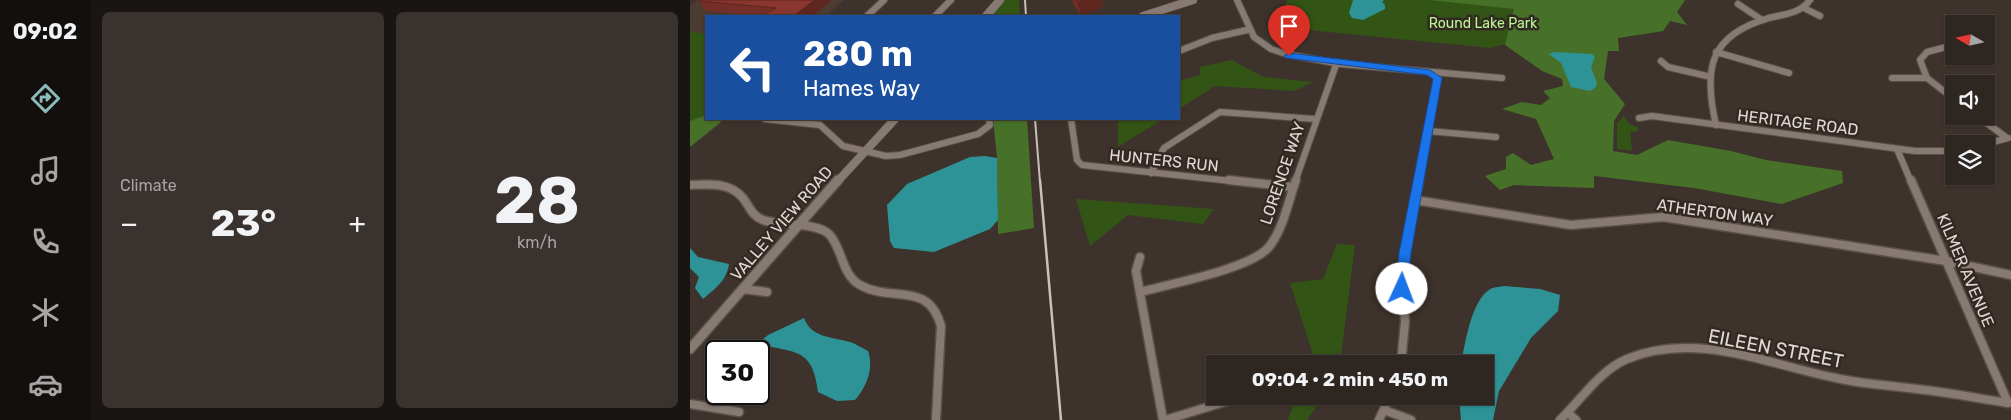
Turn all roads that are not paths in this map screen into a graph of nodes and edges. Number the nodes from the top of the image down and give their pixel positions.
1 (884, 0) edge
2 (951, 0) edge
3 (1000, 0) edge
4 (1193, 0) edge
5 (1237, 0) edge
6 (1810, 0) edge
7 (1738, 4) dead end
8 (1804, 8) junction
9 (868, 15) edge
10 (936, 15) edge
11 (987, 15) edge
12 (1146, 15) edge
13 (1820, 16) dead end
14 (1762, 20) junction
15 (1247, 30) junction
16 (1945, 47) edge
17 (1180, 52) edge
18 (1716, 52) junction
19 (1661, 60) dead end
20 (1337, 62) junction
21 (1789, 73) dead end
22 (1435, 75) junction
23 (1707, 76) junction
24 (1502, 78) dead end
25 (1892, 78) dead end
26 (1927, 78) junction
27 (1945, 91) edge
28 (1638, 118) dead end
29 (774, 120) edge
30 (895, 120) edge
31 (989, 120) edge
32 (1071, 120) edge
33 (1316, 120) junction
34 (1716, 125) junction
35 (1990, 125) edge
36 (1428, 131) junction
37 (1496, 138) dead end
38 (2009, 138) edge
39 (1995, 142) edge
40 (1897, 149) junction
41 (862, 152) junction
42 (1945, 152) edge
43 (1151, 173) junction
44 (690, 185) edge
45 (1292, 187) junction
46 (1415, 200) junction
47 (798, 226) junction
48 (1140, 257) dead end
49 (1946, 262) junction
50 (2011, 275) edge
51 (743, 289) junction
52 (768, 292) dead end
53 (1140, 292) junction
54 (690, 349) edge
55 (1401, 355) edge
56 (2008, 403) joint
57 (690, 404) edge
58 (1214, 405) edge
59 (1386, 405) edge
60 (1384, 410) junction
61 (740, 412) dead end
62 (1568, 413) junction
63 (936, 420) edge
64 (1164, 420) edge
65 (1379, 420) edge
66 (1411, 420) edge
67 (1560, 420) edge
68 (1576, 420) edge

1 - 9 street
2 - 10 street
3 - 11 street
4 - 12 street
5 - 15 street
6 - 8 street
7 - 14 street
8 - 13 street
8 - 14 street
14 - 18 street
15 - 17 street
15 - 20 street
16 - 26 street
18 - 21 street
18 - 23 street
19 - 23 street
20 - 22 street
20 - 33 street, LORENCE WAY
22 - 24 street
22 - 36 street
23 - 34 street
25 - 26 street
26 - 27 street
28 - 34 street, HERITAGE ROAD
29 - 41 street
30 - 41 street, VALLEY VIEW ROAD
31 - 41 street
32 - 43 street, HUNTERS RUN
33 - 43 street
33 - 45 street, LORENCE WAY
34 - 40 street, HERITAGE ROAD
35 - 38 street
36 - 37 street
36 - 46 street
38 - 39 street
40 - 42 street, HERITAGE ROAD
40 - 49 street, KILMER AVENUE
41 - 47 street, VALLEY VIEW ROAD
43 - 45 street, HUNTERS RUN
44 - 47 street
45 - 53 street, LORENCE WAY
46 - 49 street, ATHERTON WAY
46 - 55 street
47 - 51 street, VALLEY VIEW ROAD
47 - 63 street
48 - 53 street
49 - 50 street, ATHERTON WAY
49 - 56 street, KILMER AVENUE
51 - 52 street
51 - 54 street, VALLEY VIEW ROAD
53 - 64 street
56 - 62 street, EILEEN STREET
57 - 61 street
58 - 64 street
59 - 60 street
60 - 65 street
60 - 66 street
62 - 67 street, EILEEN STREET
62 - 68 street

